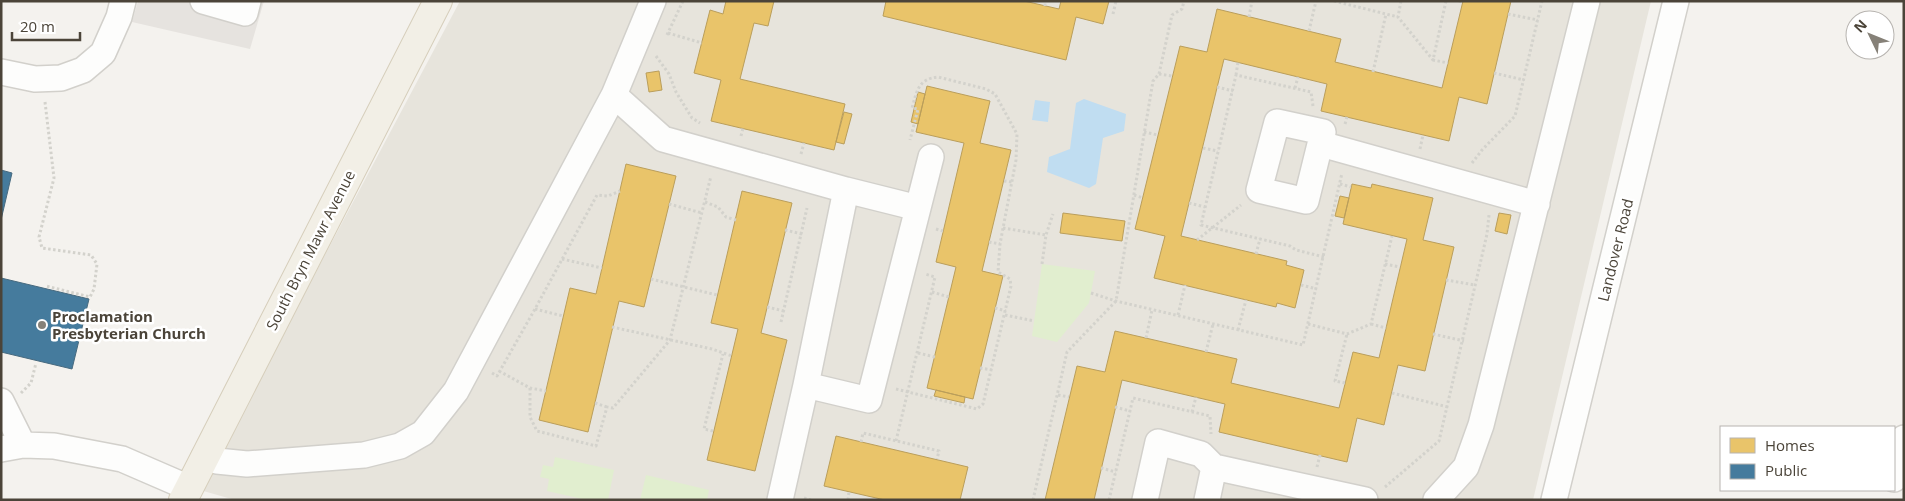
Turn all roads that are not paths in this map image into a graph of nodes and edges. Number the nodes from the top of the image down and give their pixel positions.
1 (123, 1) edge
2 (203, 1) edge
3 (248, 1) edge
4 (438, 1) edge
5 (1587, 1) edge
6 (1676, 1) edge
7 (645, 5) edge
8 (1, 72) edge
9 (614, 95) junction
10 (1321, 144) junction
11 (931, 156) dead end
12 (846, 190) junction
13 (1537, 204) junction
14 (918, 208) junction
15 (806, 385) junction
16 (3, 405) edge
17 (1904, 438) edge
18 (12, 447) edge
19 (204, 456) junction
20 (1214, 467) junction
21 (1895, 475) edge
22 (1371, 492) edge
23 (186, 494) edge
24 (780, 500) edge
25 (1145, 500) edge
26 (1207, 500) edge
27 (1436, 500) edge
28 (1554, 500) edge

1 - 8 street
2 - 3 street
4 - 19 main road, South Bryn Mawr Avenue
5 - 13 street
6 - 28 street, Landover Road
7 - 9 street
9 - 12 street
9 - 19 street
10 - 10 street
10 - 13 street
11 - 14 street
12 - 14 street
12 - 15 street
13 - 27 street
14 - 15 street
15 - 24 street
16 - 18 street
17 - 21 street
18 - 23 street
19 - 23 main road, South Bryn Mawr Avenue
20 - 22 street
20 - 25 street
20 - 26 street

